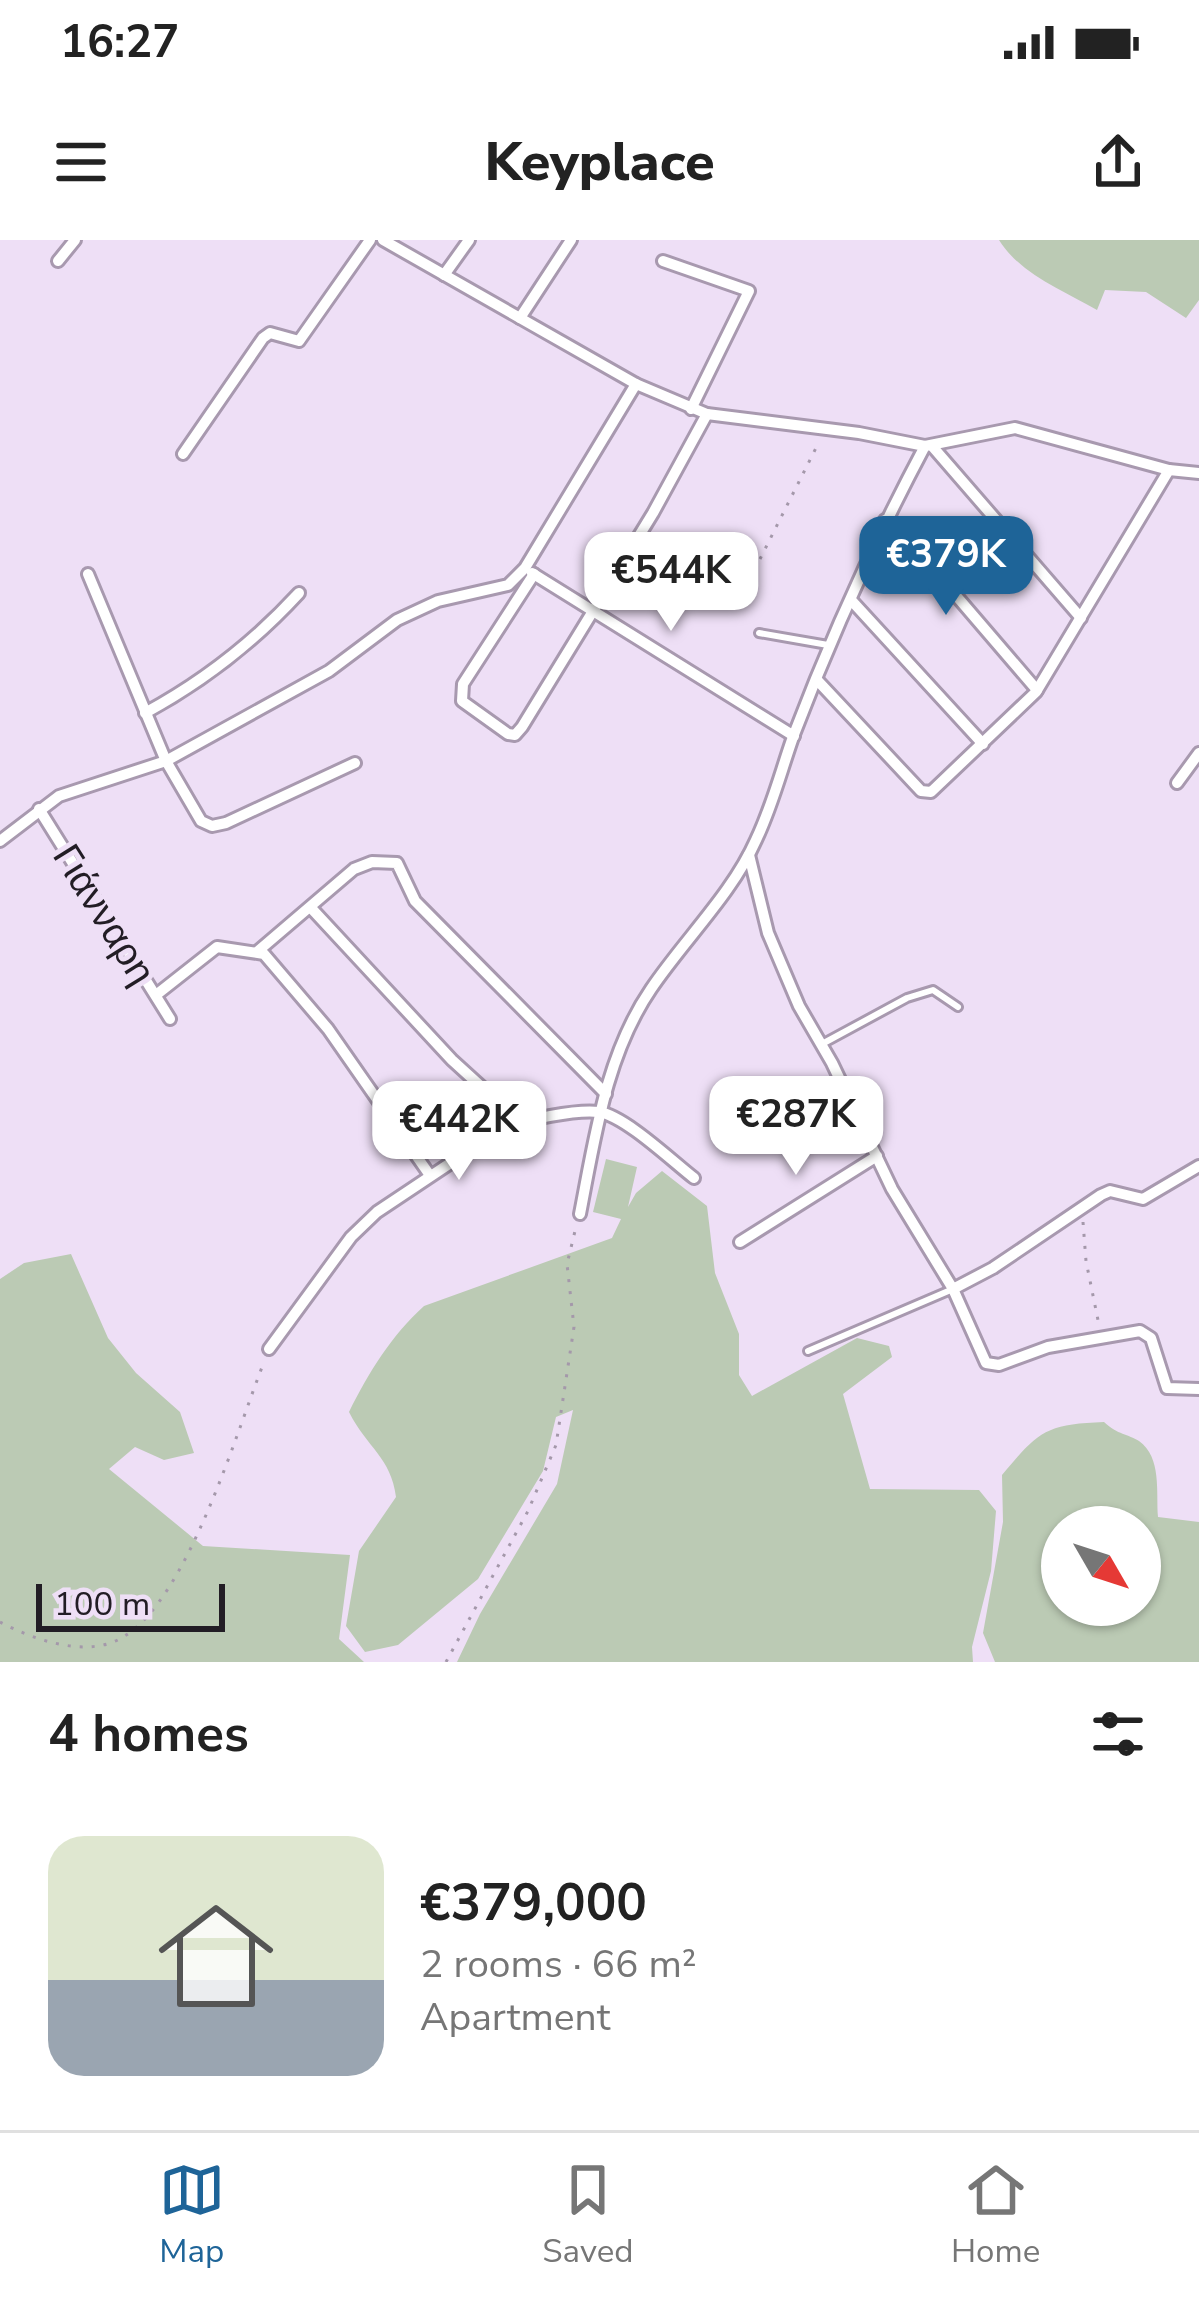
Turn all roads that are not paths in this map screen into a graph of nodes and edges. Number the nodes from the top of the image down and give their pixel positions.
1 (75, 240) edge
2 (370, 240) edge
3 (383, 240) edge
4 (469, 240) edge
5 (571, 240) edge
6 (58, 261) dead end
7 (663, 261) dead end
8 (444, 275) junction
9 (520, 318) junction
10 (636, 384) junction
11 (692, 409) junction
12 (707, 414) junction
13 (928, 446) junction
14 (183, 454) dead end
15 (1169, 470) junction
16 (1199, 472) edge
17 (885, 520) junction
18 (530, 571) junction
19 (88, 574) dead end
20 (299, 592) dead end
21 (850, 600) junction
22 (591, 612) junction
23 (1081, 618) junction
24 (760, 633) dead end
25 (831, 645) junction
26 (817, 680) junction
27 (1037, 690) junction
28 (146, 713) junction
29 (794, 736) junction
30 (983, 744) junction
31 (1199, 753) edge
32 (166, 761) junction
33 (355, 763) dead end
34 (1177, 784) dead end
35 (39, 809) junction
36 (0, 841) edge
37 (749, 855) junction
38 (311, 909) junction
39 (258, 951) junction
40 (156, 995) junction
41 (958, 1006) dead end
42 (170, 1019) dead end
43 (822, 1044) junction
44 (606, 1094) junction
45 (600, 1112) junction
46 (520, 1122) junction
47 (877, 1156) junction
48 (1199, 1166) edge
49 (429, 1174) junction
50 (694, 1178) dead end
51 (580, 1214) road end
52 (740, 1242) dead end
53 (953, 1288) junction
54 (268, 1349) road end
55 (808, 1351) dead end
56 (1199, 1389) edge

1 - 6 street
2 - 14 street
3 - 8 street
4 - 8 street
5 - 9 street
7 - 11 street
8 - 9 street
9 - 10 street
10 - 11 street
10 - 18 street
11 - 12 street
12 - 13 street
12 - 22 street
13 - 15 street
13 - 17 street
13 - 23 street
15 - 16 street
15 - 23 street
17 - 21 street
17 - 27 street
18 - 22 street
18 - 22 street
18 - 32 street
19 - 28 street
20 - 28 street
21 - 25 street
21 - 30 street
22 - 29 street
23 - 27 street
24 - 25 lane
25 - 26 street
26 - 29 street
26 - 30 street
27 - 30 street
28 - 32 street
29 - 37 street
31 - 34 street
32 - 33 street
32 - 35 street
35 - 36 street
35 - 40 street, Γιάνναρη
37 - 43 street
37 - 44 street
38 - 39 street
38 - 44 street
38 - 46 street
39 - 40 street
39 - 49 street
40 - 42 street, Γιάνναρη
41 - 43 lane
43 - 47 street
44 - 45 street
45 - 46 street
45 - 50 street
45 - 51 street
46 - 49 street
47 - 52 street
47 - 53 street
48 - 53 street
49 - 54 street
53 - 55 lane
53 - 56 street

